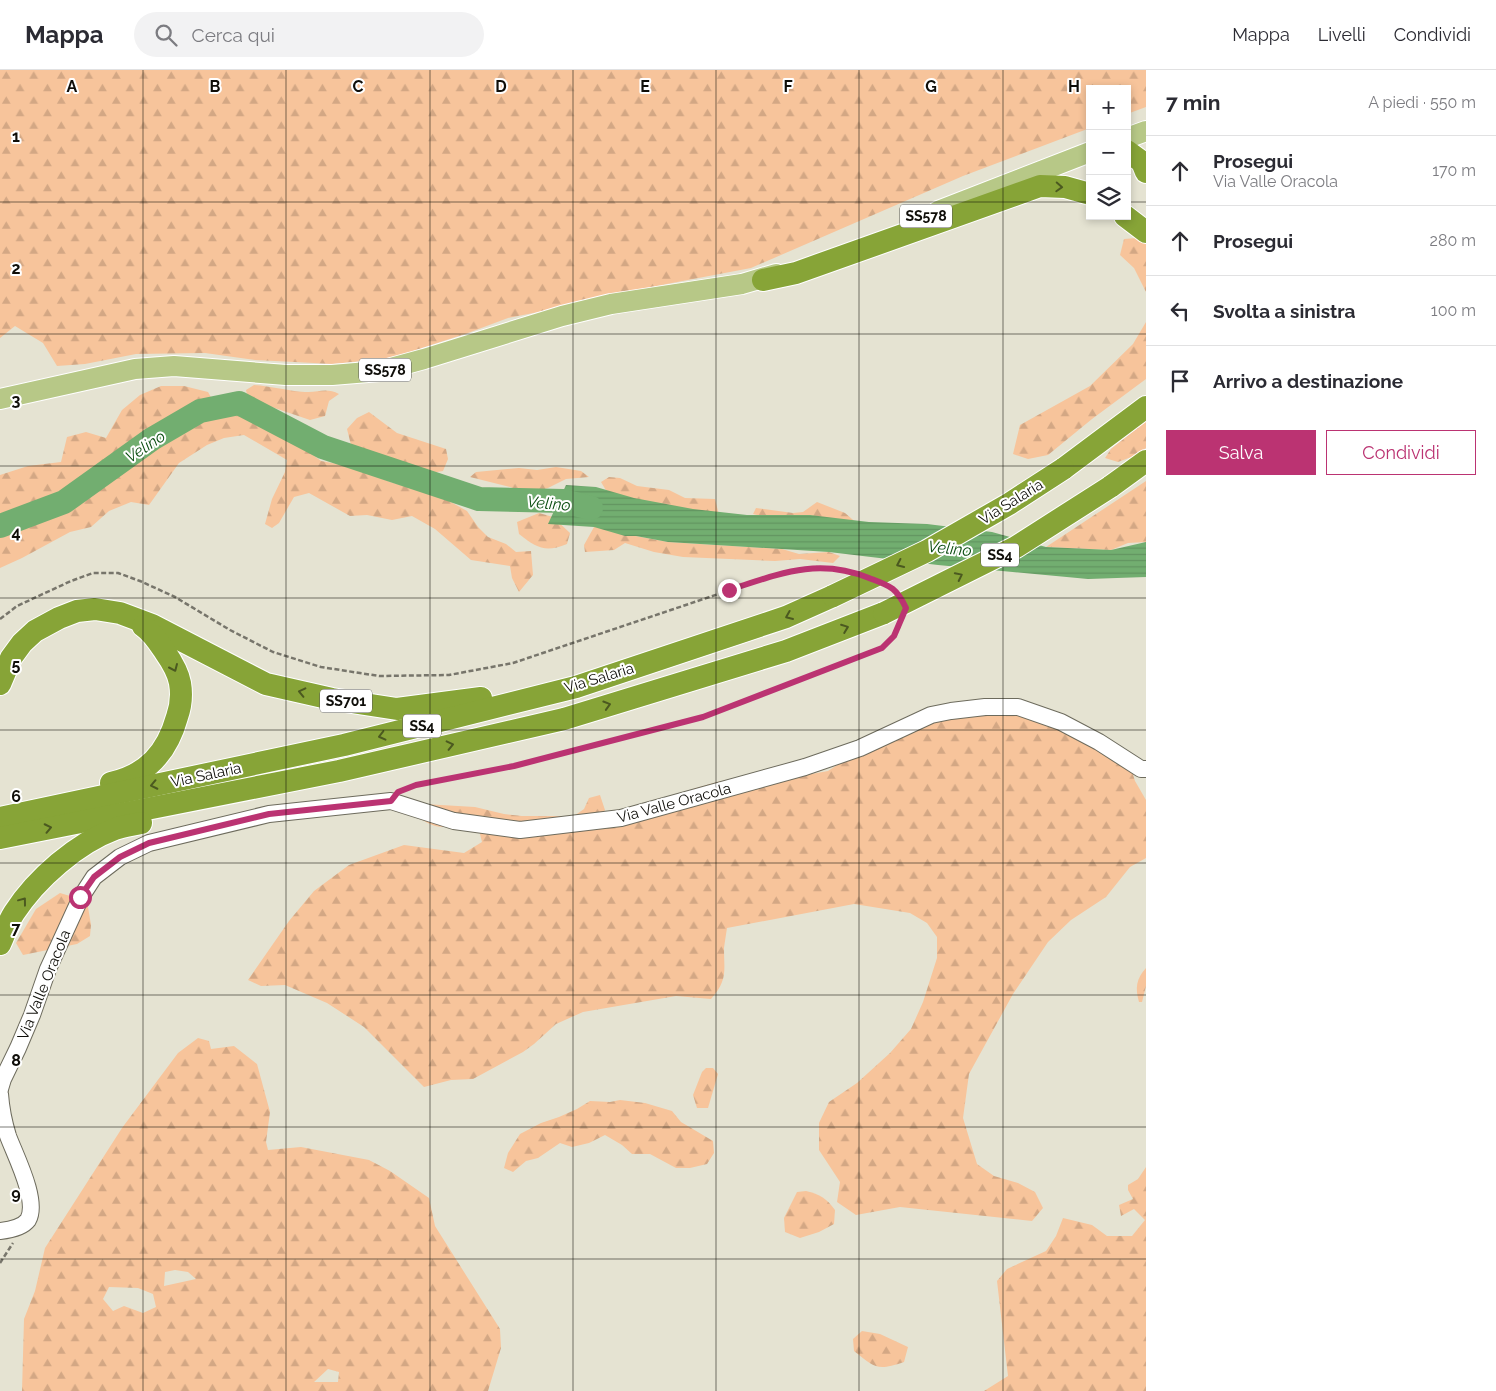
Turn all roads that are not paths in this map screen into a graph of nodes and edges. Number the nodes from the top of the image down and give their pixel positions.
1 (1146, 131) edge
2 (1131, 137) edge
3 (1086, 154) edge
4 (1131, 154) edge
5 (1146, 172) edge
6 (1086, 193) edge
7 (1130, 220) edge
8 (1146, 232) edge
9 (763, 280) junction
10 (1146, 392) edge
11 (0, 398) edge
12 (1146, 407) edge
13 (1146, 461) edge
14 (1070, 463) junction
15 (132, 618) junction
16 (0, 684) edge
17 (576, 687) junction
18 (1146, 769) edge
19 (339, 771) junction
20 (0, 810) edge
21 (0, 818) edge
22 (0, 838) edge
23 (0, 944) edge
24 (0, 1089) edge
25 (0, 1094) edge
26 (7, 1230) edge

1 - 2 main road
3 - 9 main road, SS578
4 - 5 highway
9 -> 6 highway
7 - 8 highway
9 - 11 main road, SS578
10 - 14 highway
12 - 14 highway, Via Salaria / SS4
19 -> 13 highway, Via Salaria / SS4, bridge
14 -> 17 highway, Via Salaria / SS4, bridge
15 - 16 highway, SS701
17 -> 15 highway, SS701
15 -> 20 highway, SS701
17 -> 21 highway, Via Salaria / SS4
18 - 24 street, Via Valle Oracola
22 -> 19 highway, Via Salaria / SS4
23 -> 19 highway
25 - 26 street

